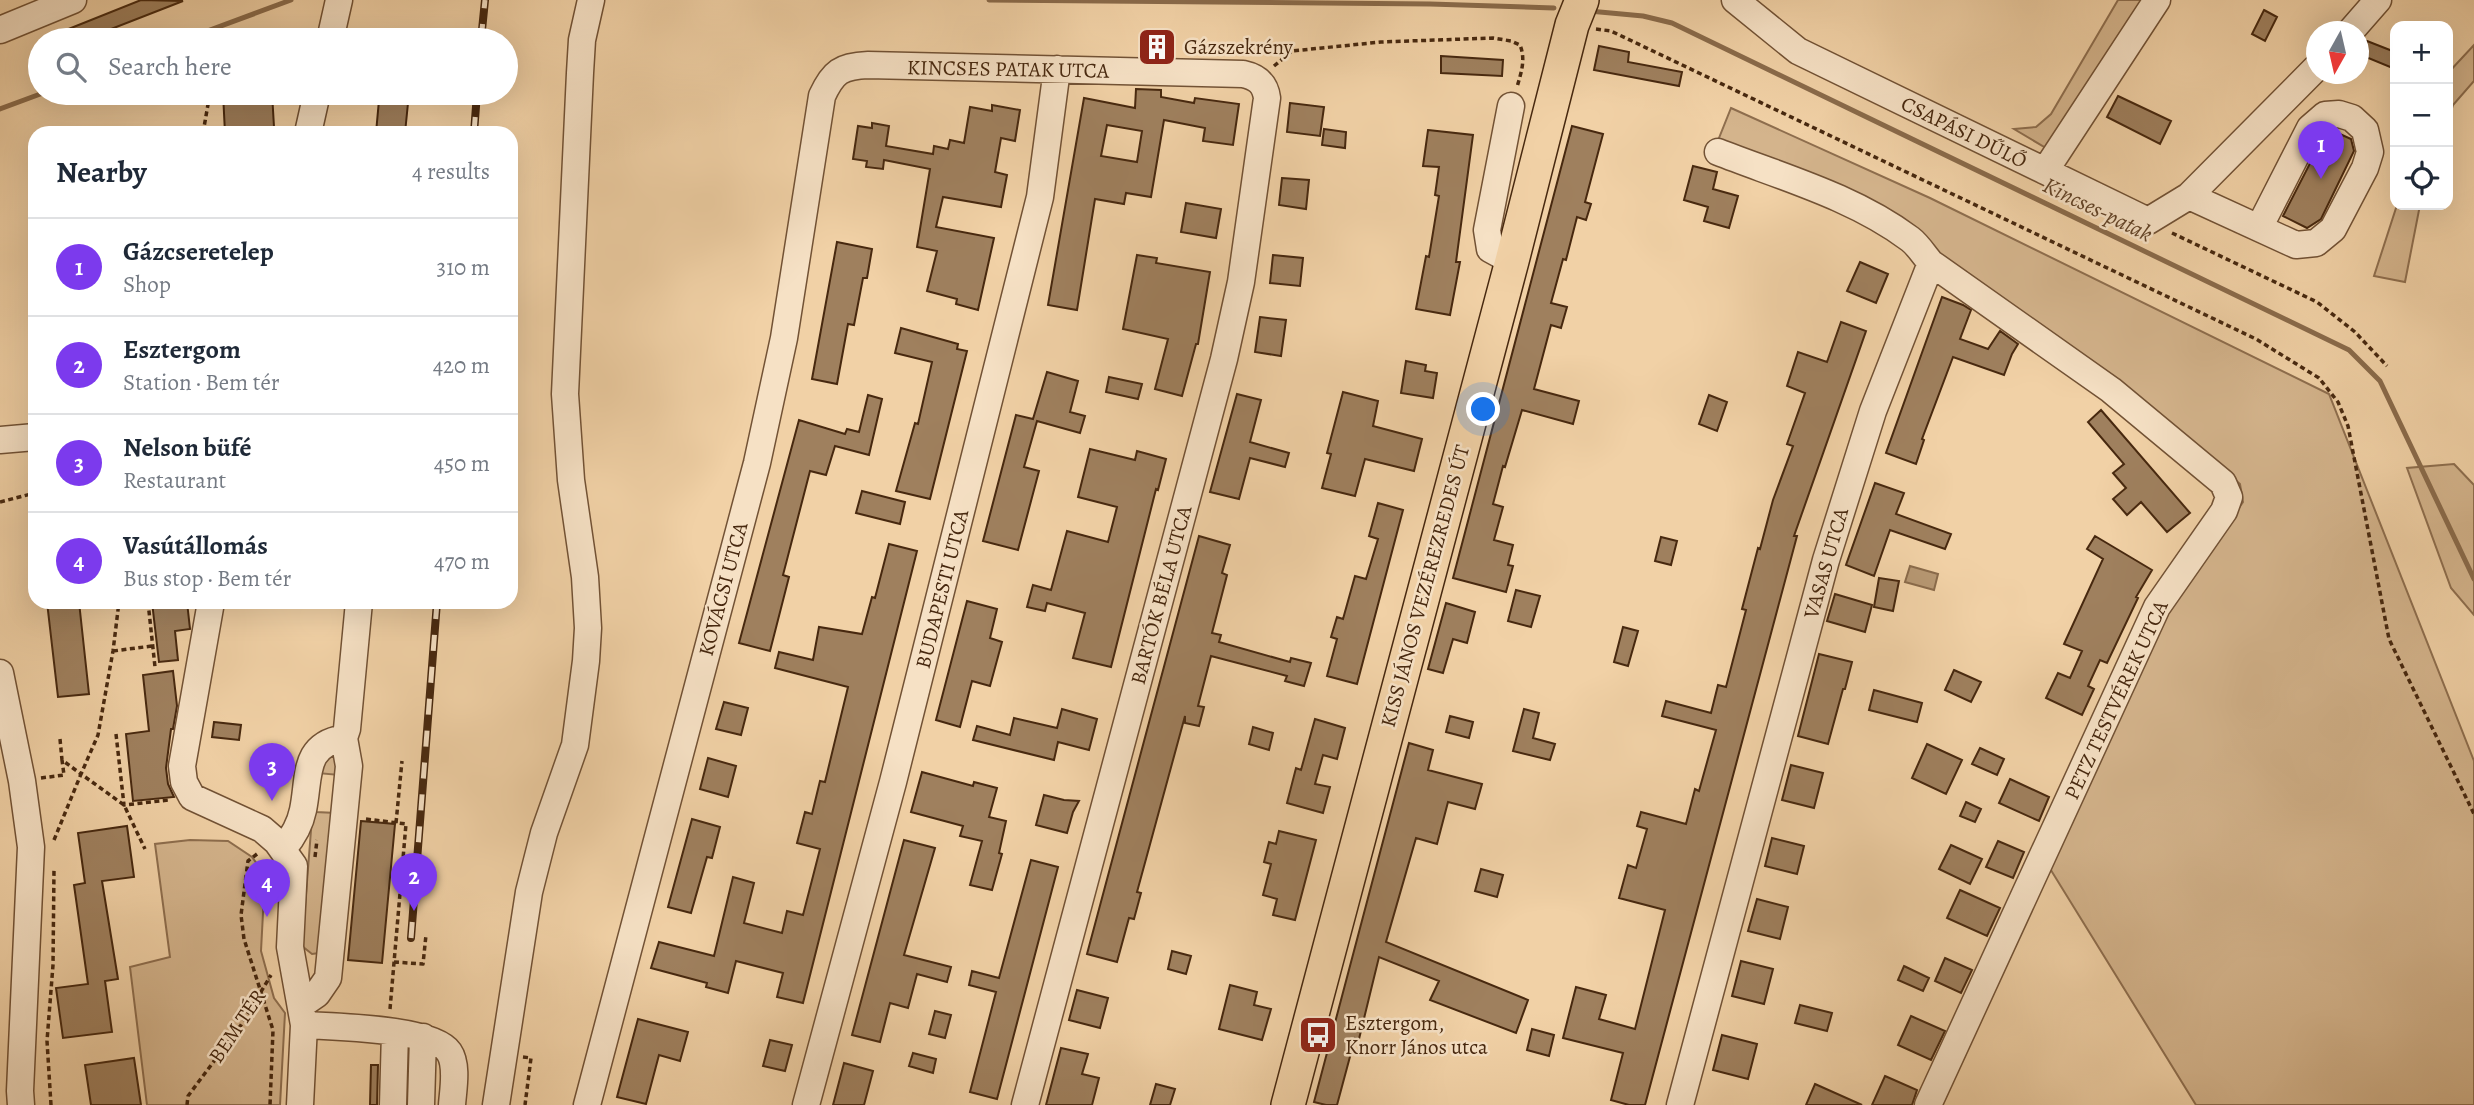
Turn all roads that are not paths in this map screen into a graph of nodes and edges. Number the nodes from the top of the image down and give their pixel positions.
1 (73, 0) edge
2 (339, 0) edge
3 (591, 0) edge
4 (1735, 0) edge
5 (2157, 0) edge
6 (2378, 0) edge
7 (1576, 8) edge
8 (2360, 21) edge
9 (333, 28) edge
10 (0, 30) edge
11 (1057, 69) junction
12 (839, 71) joint
13 (2306, 78) edge
14 (1260, 81) joint
15 (314, 105) edge
16 (1511, 106) road end
17 (309, 126) edge
18 (1718, 152) dead end
19 (2045, 171) junction
20 (2189, 196) junction
21 (2259, 228) junction
22 (1512, 261) junction
23 (1931, 263) junction
24 (28, 437) edge
25 (0, 440) edge
26 (210, 609) edge
27 (358, 609) edge
28 (0, 673) edge
29 (345, 738) junction
30 (284, 849) junction
31 (302, 1015) junction
32 (392, 1022) junction
33 (423, 1037) junction
34 (21, 1105) edge
35 (300, 1105) edge
36 (393, 1105) edge
37 (421, 1105) edge
38 (452, 1105) edge
39 (496, 1105) edge
40 (587, 1105) edge
41 (806, 1105) edge
42 (1025, 1105) edge
43 (1288, 1105) edge
44 (1680, 1105) edge
45 (1928, 1105) edge

1 - 10 street
2 - 9 street
3 - 39 street
4 - 19 street, CSAPÁSI DŰLŐ
5 - 19 street
6 - 8 street
7 - 22 main road, KISS JÁNOS VEZÉREZREDES ÚT
11 - 12 street, KINCSES PATAK UTCA
11 - 14 street, KINCSES PATAK UTCA
11 - 41 street, BUDAPESTI UTCA
12 - 40 street, KOVÁCSI UTCA
13 - 20 street, CSAPÁSI DŰLŐ
14 - 42 street, BARTÓK BÉLA UTCA
15 - 17 street
16 - 22 street
18 - 23 street
19 - 20 street, CSAPÁSI DŰLŐ
20 - 21 street
21 - 21 street
22 - 43 main road, KISS JÁNOS VEZÉREZREDES ÚT
23 - 44 street, VASAS UTCA
23 - 45 street, PETZ TESTVÉREK UTCA
24 - 25 street
26 - 30 street
27 - 29 street
28 - 34 street
29 - 30 street
29 - 31 street
30 - 31 street, BEM TÉR
31 - 32 street
31 - 35 street, BEM TÉR
32 - 33 street
32 - 36 street
33 - 37 street
33 - 38 street

